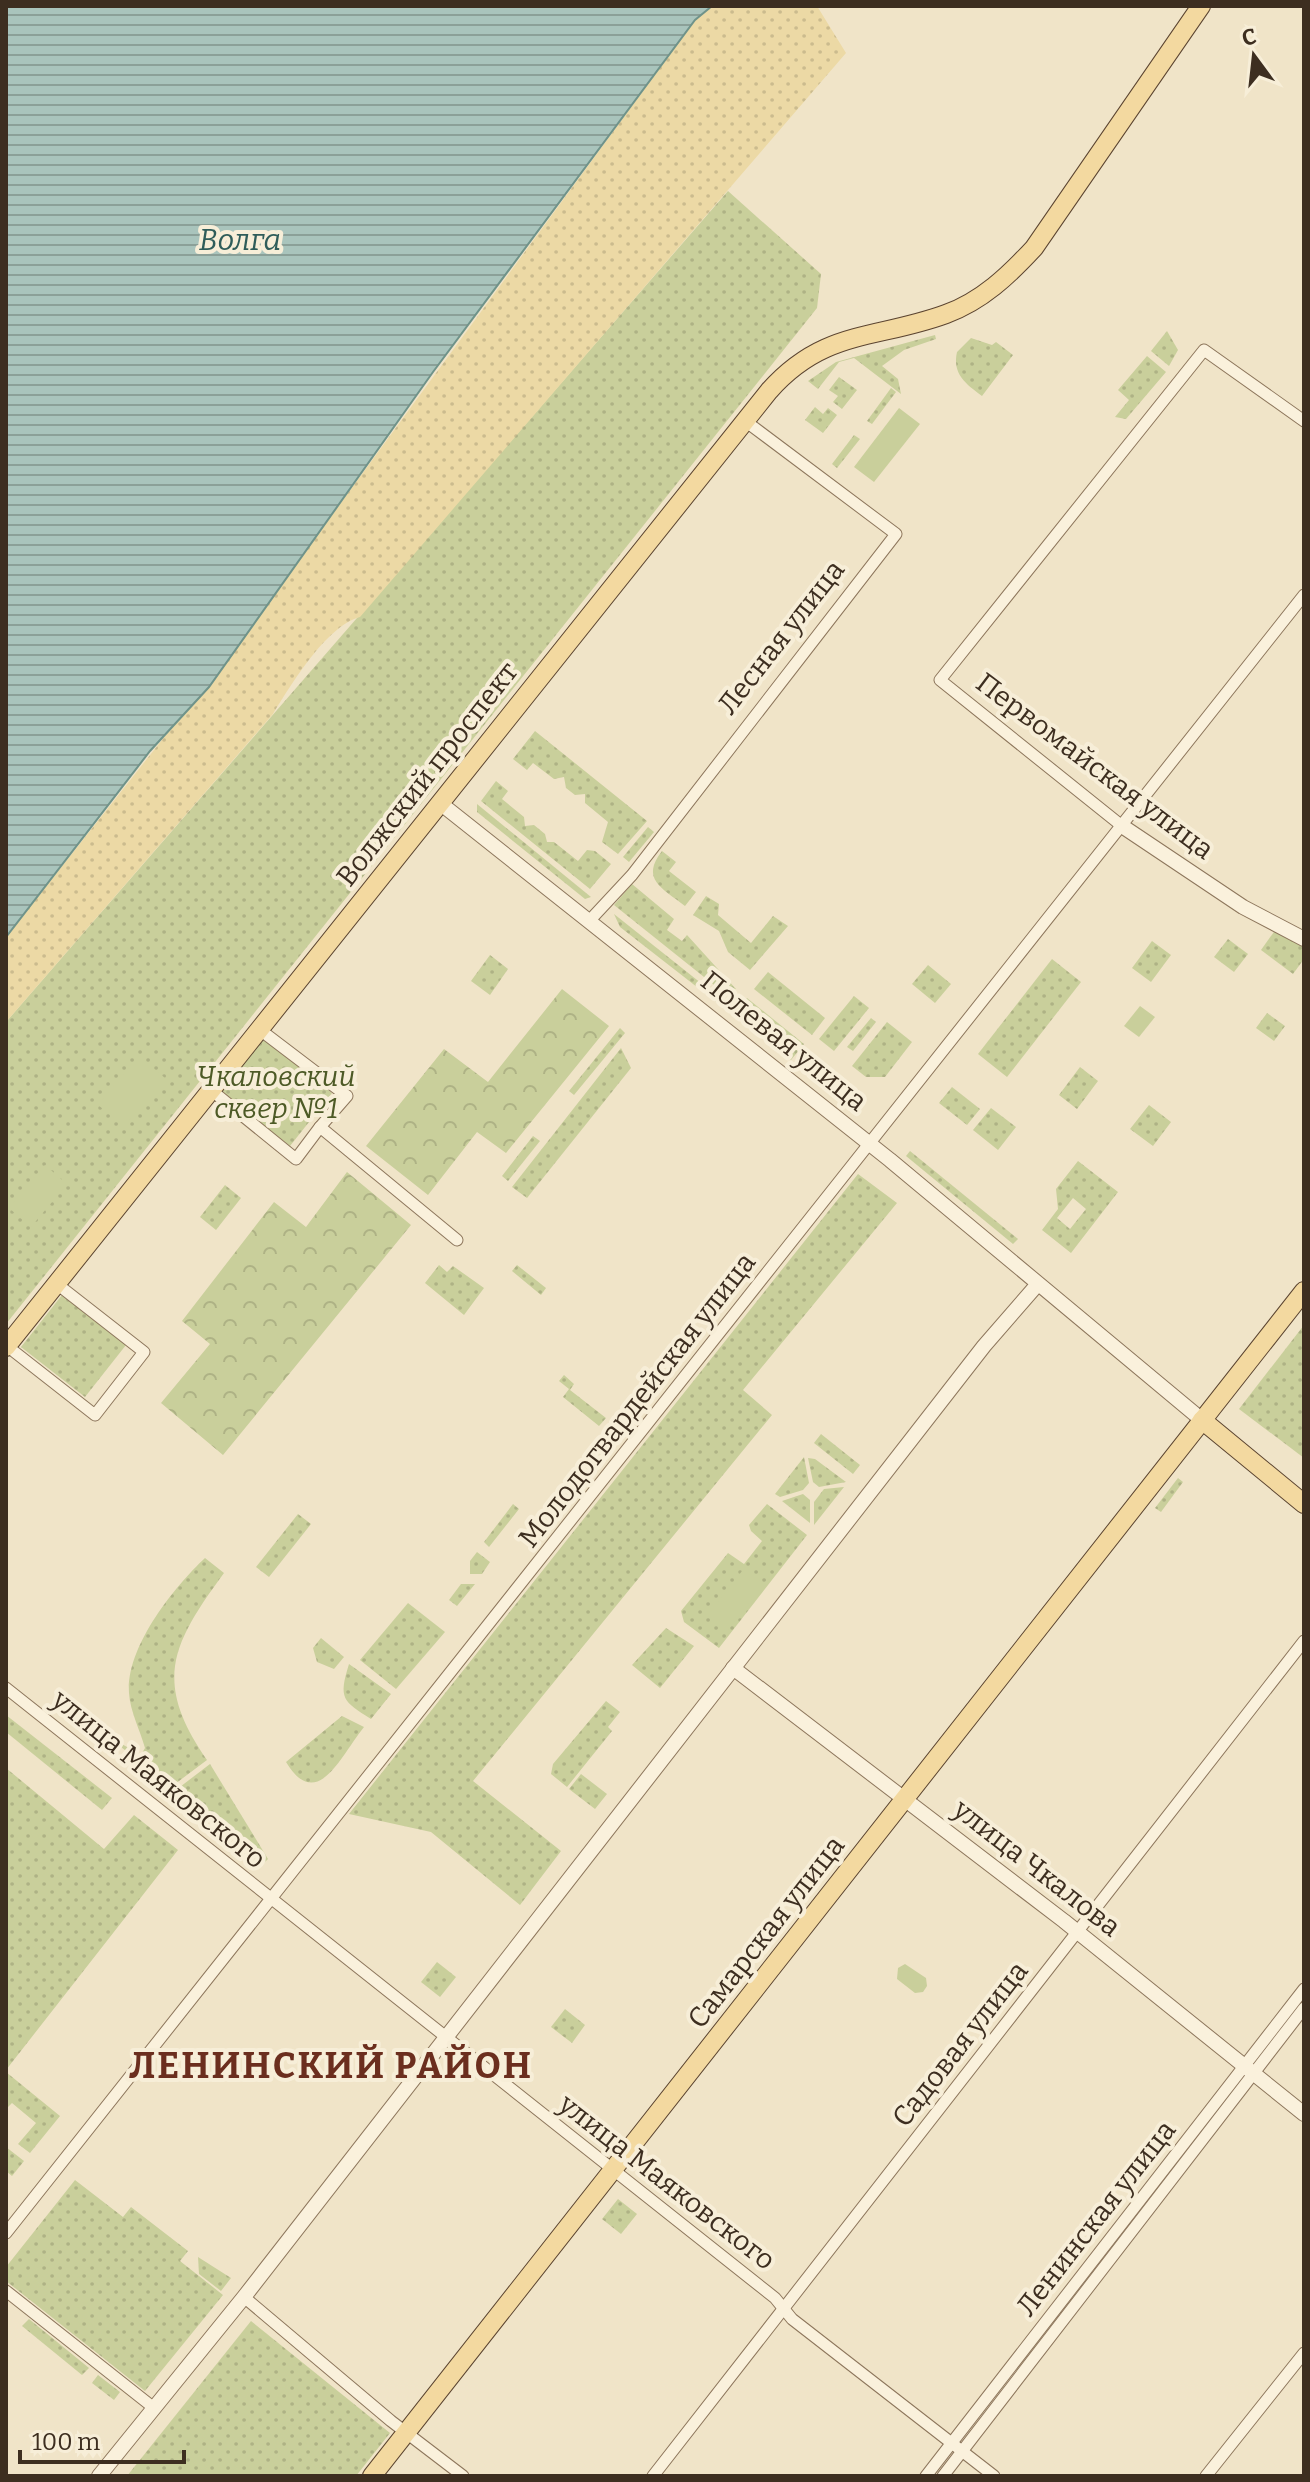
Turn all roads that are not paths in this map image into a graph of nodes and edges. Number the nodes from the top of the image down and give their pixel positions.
1 (1201, 6) edge
2 (744, 420) junction
3 (1304, 421) edge
4 (1304, 595) edge
5 (440, 803) junction
6 (1122, 826) junction
7 (591, 919) junction
8 (1304, 939) edge
9 (259, 1029) junction
10 (211, 1090) junction
11 (320, 1127) junction
12 (871, 1145) junction
13 (457, 1240) dead end
14 (57, 1284) junction
15 (1037, 1285) junction
16 (1304, 1291) edge
17 (6, 1346) edge
18 (1202, 1420) junction
19 (1304, 1504) edge
20 (1304, 1641) edge
21 (733, 1668) junction
22 (6, 1688) edge
23 (907, 1799) junction
24 (272, 1900) junction
25 (1077, 1933) junction
26 (1304, 1989) edge
27 (1304, 2008) edge
28 (446, 2038) junction
29 (1248, 2070) junction
30 (1304, 2114) edge
31 (614, 2172) junction
32 (6, 2233) edge
33 (6, 2291) edge
34 (244, 2297) junction
35 (782, 2310) junction
36 (1304, 2353) edge
37 (154, 2408) junction
38 (406, 2434) junction
39 (952, 2443) junction
40 (963, 2451) junction
41 (99, 2476) edge
42 (372, 2476) edge
43 (463, 2476) edge
44 (653, 2476) edge
45 (926, 2476) edge
46 (943, 2476) edge
47 (994, 2476) edge
48 (1206, 2476) edge

1 - 2 main road, Волжский проспект
2 - 5 main road, Волжский проспект
2 - 7 street, Лесная улица
3 - 6 street, Первомайская улица
4 - 6 street, Молодогвардейская улица
5 - 7 street, Полевая улица
5 - 9 main road, Волжский проспект
6 - 8 street, Первомайская улица
6 - 12 street, Молодогвардейская улица
7 - 12 street, Полевая улица
9 - 10 main road, Волжский проспект
9 - 11 street
10 - 11 street
10 - 14 main road, Волжский проспект
11 - 13 street
12 - 15 street, Полевая улица
12 - 24 street, Молодогвардейская улица
14 - 17 main road, Волжский проспект
14 - 17 street
15 - 18 street, Полевая улица
15 - 21 street
16 - 18 main road, Самарская улица
18 - 19 main road
18 - 23 main road, Самарская улица
20 - 25 street, Садовая улица
21 - 23 street, улица Чкалова
21 - 28 street
22 - 24 street, улица Маяковского
23 - 25 street, улица Чкалова
23 - 31 main road, Самарская улица
24 - 28 street, улица Маяковского
24 - 32 street, Молодогвардейская улица
25 - 29 street, улица Чкалова
25 - 35 street, Садовая улица
26 - 29 street, Ленинская улица
27 - 29 street, Ленинская улица
28 - 31 street, улица Маяковского
28 - 34 street
29 - 30 street, улица Чкалова
29 - 39 street, Ленинская улица
29 - 40 street, Ленинская улица
31 - 35 street, улица Маяковского
31 - 38 main road, Самарская улица
33 - 37 street
34 - 37 street
34 - 38 street
35 - 39 street, улица Маяковского
35 - 44 street, Садовая улица
36 - 48 street
37 - 41 street
38 - 42 main road, Самарская улица
38 - 43 street
39 - 40 street, улица Маяковского
39 - 45 street, Ленинская улица
40 - 46 street, Ленинская улица
40 - 47 street, улица Маяковского

